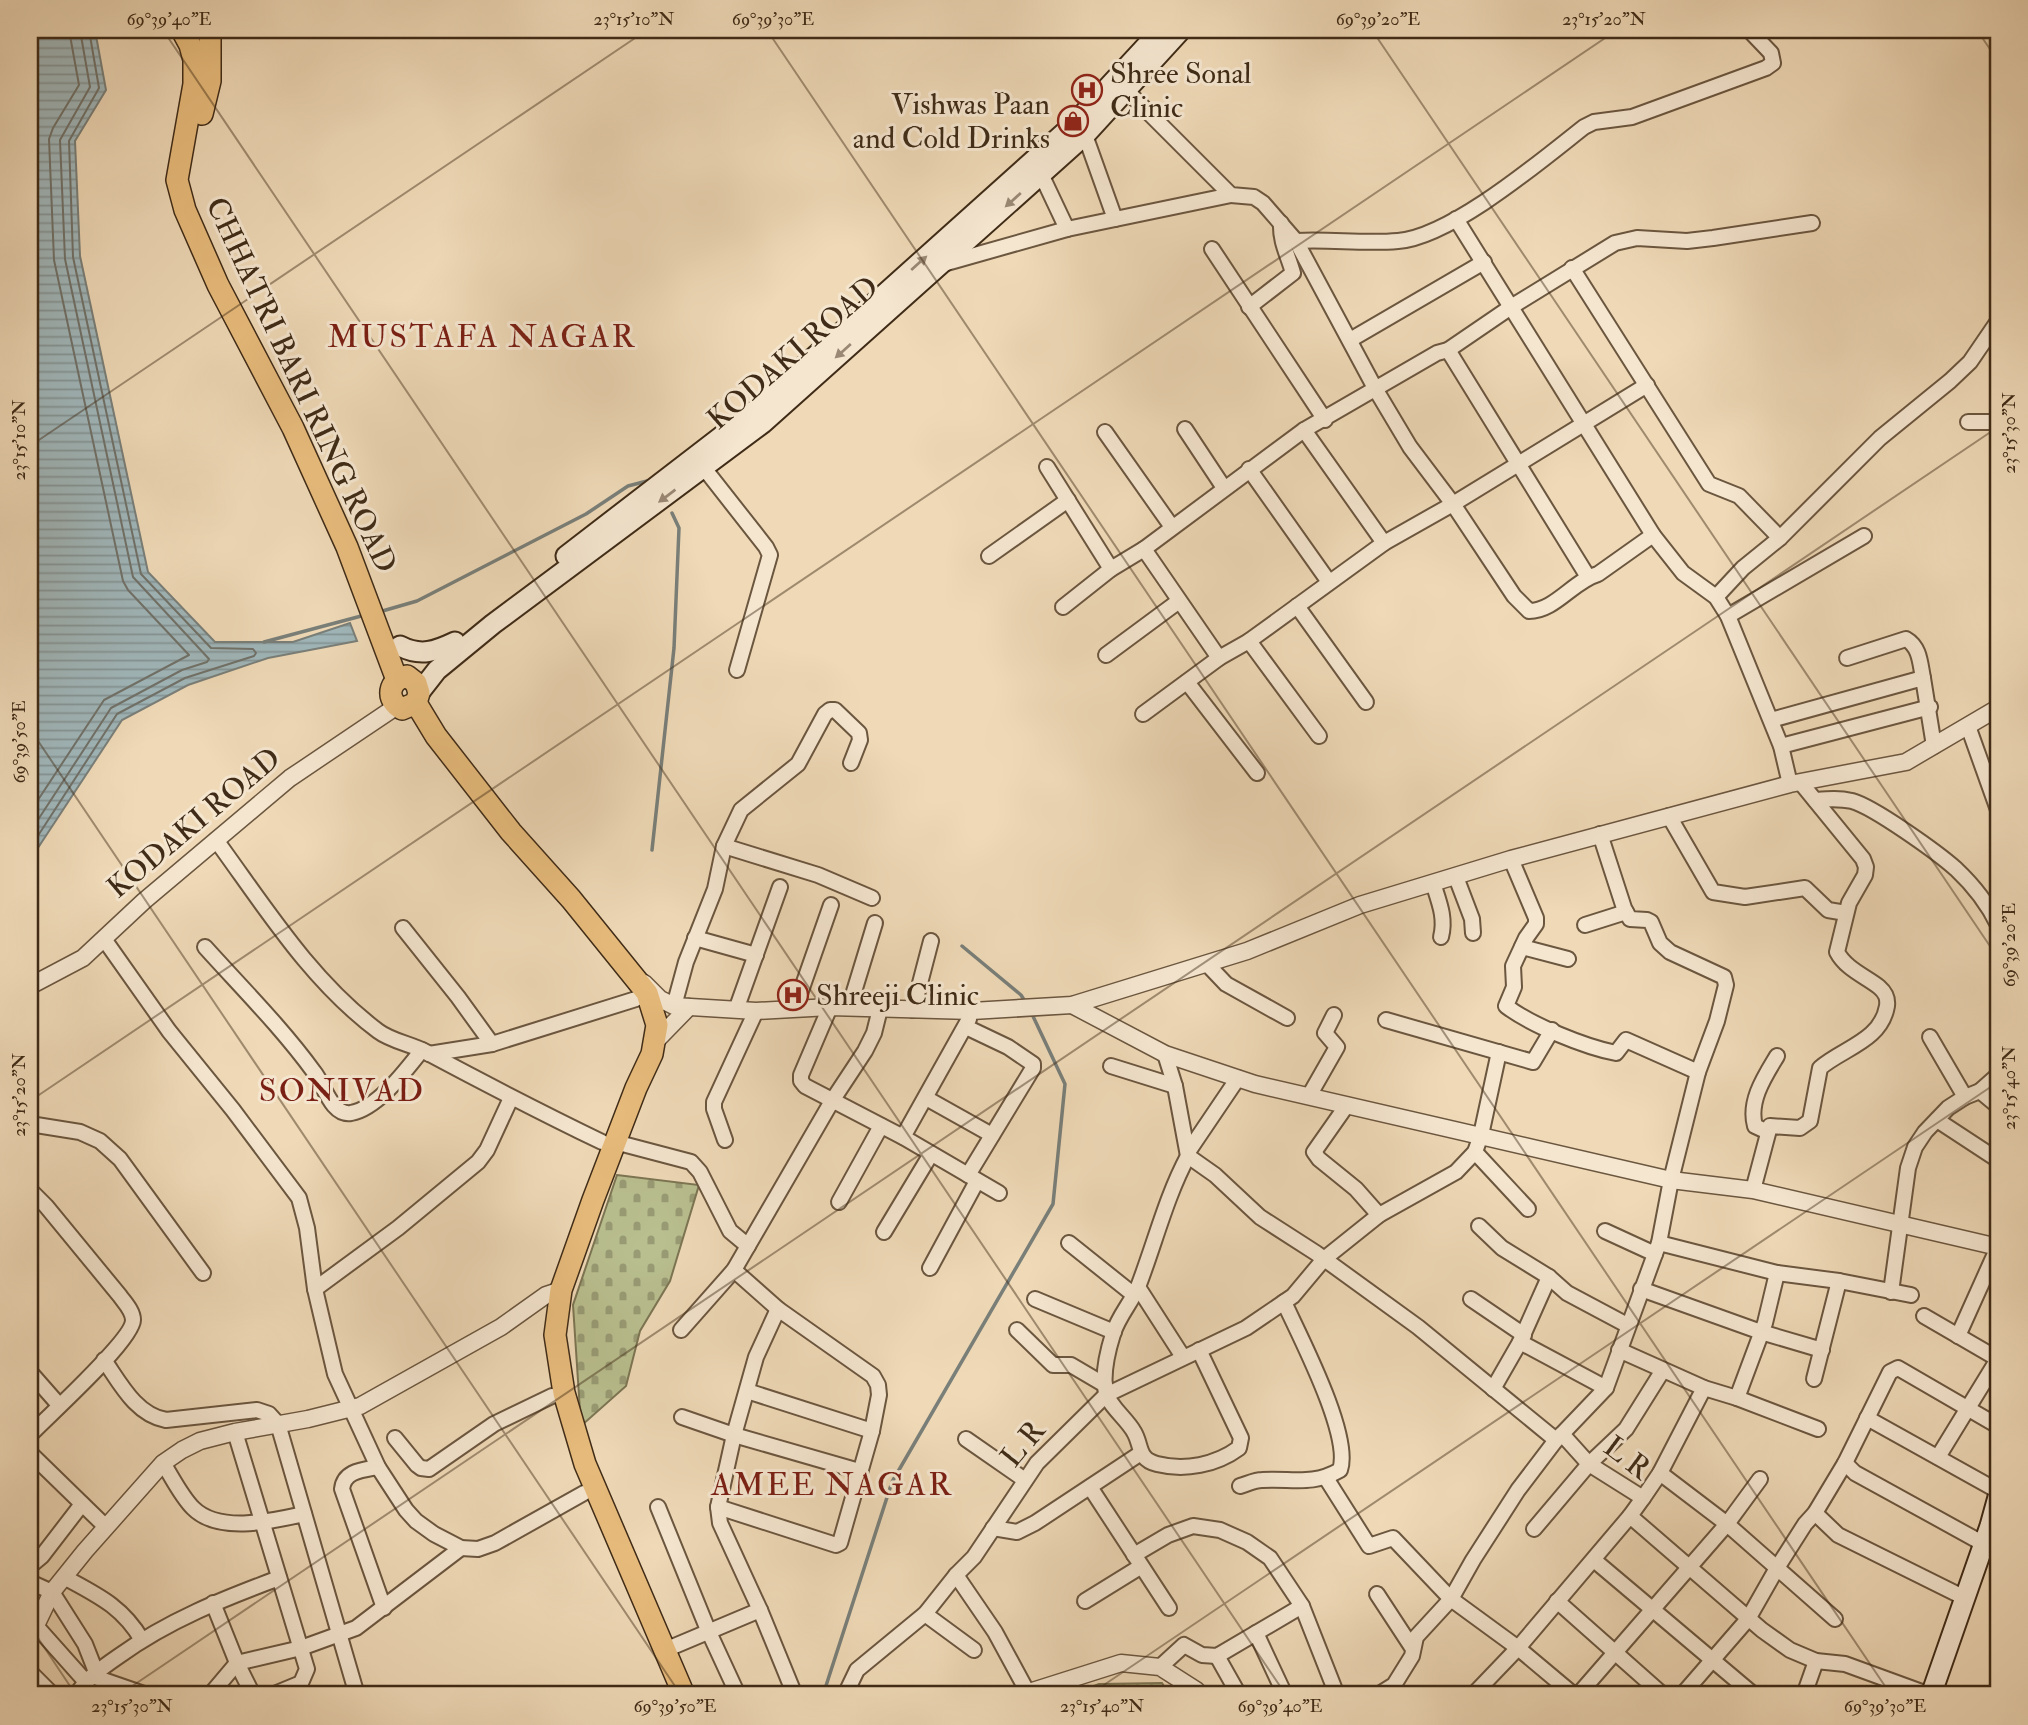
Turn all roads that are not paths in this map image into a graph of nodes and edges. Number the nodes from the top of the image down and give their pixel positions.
1 (182, 30) edge
2 (210, 30) edge
3 (1161, 30) edge
4 (1181, 30) edge
5 (1749, 30) edge
6 (1126, 90) junction
7 (1085, 135) junction
8 (1041, 174) junction
9 (1231, 195) junction
10 (1115, 219) junction
11 (1456, 219) junction
12 (1281, 223) junction
13 (1812, 223) dead end
14 (1067, 229) junction
15 (1296, 241) junction
16 (1212, 249) dead end
17 (1484, 262) junction
18 (939, 265) junction
19 (1572, 268) junction
20 (1249, 307) junction
21 (1511, 307) junction
22 (1998, 321) edge
23 (1350, 340) junction
24 (1448, 350) junction
25 (1647, 384) junction
26 (1376, 390) junction
27 (1325, 420) junction
28 (1968, 422) dead end
29 (1998, 422) edge
30 (1583, 424) junction
31 (1185, 429) dead end
32 (1304, 430) junction
33 (1105, 432) dead end
34 (1518, 463) junction
35 (1047, 467) dead end
36 (704, 468) junction
37 (1250, 469) junction
38 (1224, 488) junction
39 (1068, 500) junction
40 (1453, 504) junction
41 (1172, 527) junction
42 (1653, 535) junction
43 (1864, 536) dead end
44 (1780, 538) junction
45 (1384, 543) junction
46 (1144, 550) junction
47 (989, 555) dead end
48 (1111, 569) junction
49 (1588, 577) junction
50 (1329, 582) junction
51 (1716, 597) junction
52 (1179, 601) junction
53 (1297, 606) junction
54 (1063, 607) dead end
55 (1728, 616) junction
56 (1249, 640) junction
57 (455, 642) junction
58 (400, 646) junction
59 (1107, 655) dead end
60 (1219, 658) junction
61 (1847, 658) dead end
62 (737, 670) dead end
63 (1923, 678) junction
64 (1186, 682) junction
65 (405, 693) junction
66 (1366, 702) dead end
67 (1930, 708) junction
68 (1998, 708) edge
69 (1143, 714) dead end
70 (1771, 720) junction
71 (1968, 726) junction
72 (1319, 736) dead end
73 (1781, 746) junction
74 (1934, 746) junction
75 (851, 763) dead end
76 (1257, 773) dead end
77 (1796, 783) junction
78 (1815, 800) junction
79 (1998, 810) edge
80 (1668, 816) junction
81 (1600, 834) junction
82 (216, 840) junction
83 (724, 846) junction
84 (1511, 859) junction
85 (1456, 877) junction
86 (1433, 883) junction
87 (780, 887) dead end
88 (872, 898) dead end
89 (831, 905) dead end
90 (1626, 912) junction
91 (1846, 913) junction
92 (875, 923) dead end
93 (1586, 925) dead end
94 (1998, 925) edge
95 (403, 928) dead end
96 (1473, 933) dead end
97 (1441, 937) dead end
98 (695, 938) junction
99 (104, 939) junction
100 (931, 941) dead end
101 (205, 947) dead end
102 (1522, 947) junction
103 (756, 955) junction
104 (620, 959) junction
105 (1568, 959) dead end
106 (1207, 964) junction
107 (30, 986) edge
108 (636, 999) junction
109 (1072, 1005) junction
110 (682, 1006) junction
111 (830, 1007) junction
112 (849, 1008) junction
113 (795, 1009) junction
114 (880, 1009) junction
115 (736, 1010) junction
116 (913, 1010) junction
117 (972, 1011) junction
118 (756, 1012) junction
119 (1334, 1015) dead end
120 (1287, 1018) dead end
121 (1386, 1020) dead end
122 (966, 1027) junction
123 (1552, 1030) junction
124 (1930, 1037) dead end
125 (654, 1042) junction
126 (492, 1044) junction
127 (425, 1052) junction
128 (1499, 1052) junction
129 (1165, 1054) junction
130 (1777, 1056) dead end
131 (1111, 1066) dead end
132 (1698, 1072) junction
133 (1998, 1075) edge
134 (1238, 1079) junction
135 (1175, 1086) junction
136 (1980, 1091) junction
137 (1309, 1096) junction
138 (1965, 1097) junction
139 (511, 1098) junction
140 (926, 1098) junction
141 (832, 1101) junction
142 (1348, 1105) junction
143 (1998, 1105) edge
144 (1937, 1120) junction
145 (30, 1124) edge
146 (880, 1126) junction
147 (1768, 1132) junction
148 (992, 1135) junction
149 (1481, 1135) junction
150 (903, 1137) junction
151 (725, 1140) dead end
152 (608, 1142) junction
153 (1475, 1152) junction
154 (931, 1154) junction
155 (1188, 1154) junction
156 (1998, 1160) edge
157 (972, 1178) junction
158 (1671, 1180) junction
159 (1753, 1190) junction
160 (30, 1191) edge
161 (999, 1194) dead end
162 (839, 1202) dead end
163 (1528, 1209) dead end
164 (1379, 1215) junction
165 (1906, 1224) junction
166 (1479, 1226) dead end
167 (1605, 1231) dead end
168 (884, 1232) dead end
169 (1998, 1238) edge
170 (1069, 1243) dead end
171 (748, 1246) junction
172 (1998, 1247) edge
173 (1657, 1249) junction
174 (1324, 1259) junction
175 (930, 1268) dead end
176 (734, 1270) junction
177 (203, 1273) dead end
178 (1777, 1273) junction
179 (1549, 1277) junction
180 (1839, 1281) junction
181 (315, 1289) junction
182 (1641, 1289) junction
183 (1136, 1291) junction
184 (1891, 1292) junction
185 (554, 1293) junction
186 (1911, 1295) dead end
187 (1035, 1299) dead end
188 (1471, 1299) dead end
189 (1284, 1302) junction
190 (778, 1309) junction
191 (1924, 1316) dead end
192 (1627, 1325) junction
193 (681, 1330) dead end
194 (1017, 1330) dead end
195 (1114, 1332) junction
196 (1762, 1332) junction
197 (1958, 1336) junction
198 (1522, 1339) junction
199 (1199, 1350) junction
200 (1619, 1350) junction
201 (1822, 1350) junction
202 (1183, 1357) junction
203 (1998, 1359) edge
204 (104, 1360) junction
205 (1663, 1370) junction
206 (30, 1372) edge
207 (1814, 1379) dead end
208 (1606, 1388) junction
209 (1704, 1388) junction
210 (1493, 1389) junction
211 (1106, 1390) junction
212 (747, 1391) junction
213 (552, 1396) junction
214 (1737, 1398) junction
215 (60, 1405) junction
216 (352, 1409) junction
217 (1967, 1409) junction
218 (682, 1417) dead end
219 (1867, 1418) junction
220 (278, 1424) junction
221 (1998, 1426) edge
222 (1818, 1429) dead end
223 (872, 1431) junction
224 (235, 1432) junction
225 (30, 1435) edge
226 (734, 1435) junction
227 (395, 1437) dead end
228 (1559, 1437) junction
229 (966, 1439) dead end
230 (30, 1453) edge
231 (1141, 1453) junction
232 (1938, 1457) junction
233 (163, 1463) junction
234 (1844, 1463) junction
235 (1589, 1464) junction
236 (378, 1466) junction
237 (859, 1471) junction
238 (1660, 1473) junction
239 (1326, 1478) junction
240 (1760, 1479) dead end
241 (1025, 1480) junction
242 (1240, 1486) dead end
243 (1090, 1487) junction
244 (1998, 1491) edge
245 (584, 1493) junction
246 (1998, 1497) edge
247 (1643, 1498) junction
248 (82, 1504) junction
249 (657, 1507) dead end
250 (718, 1507) junction
251 (1815, 1513) junction
252 (304, 1514) junction
253 (1630, 1516) junction
254 (262, 1522) junction
255 (1727, 1524) junction
256 (106, 1527) junction
257 (993, 1528) junction
258 (1534, 1529) dead end
259 (1991, 1543) edge
260 (461, 1548) junction
261 (1594, 1560) junction
262 (1137, 1561) junction
263 (30, 1566) edge
264 (1691, 1566) junction
265 (1777, 1567) junction
266 (956, 1575) junction
267 (64, 1577) junction
268 (279, 1578) junction
269 (30, 1582) edge
270 (52, 1592) junction
271 (1377, 1594) dead end
272 (1451, 1598) junction
273 (1965, 1598) junction
274 (1085, 1601) dead end
275 (1557, 1601) junction
276 (214, 1603) junction
277 (1302, 1606) junction
278 (384, 1608) junction
279 (1169, 1608) dead end
280 (760, 1610) junction
281 (1653, 1611) junction
282 (925, 1614) junction
283 (1748, 1619) junction
284 (1835, 1619) dead end
285 (708, 1630) junction
286 (33, 1633) edge
287 (1256, 1633) junction
288 (339, 1636) junction
289 (142, 1640) junction
290 (301, 1648) junction
291 (1518, 1648) junction
292 (1413, 1649) junction
293 (665, 1650) junction
294 (974, 1650) dead end
295 (1616, 1652) junction
296 (1217, 1656) junction
297 (1711, 1661) junction
298 (1816, 1661) junction
299 (237, 1663) junction
300 (1160, 1667) junction
301 (30, 1672) edge
302 (91, 1677) junction
303 (794, 1693) dead end
304 (1023, 1693) edge
305 (53, 1695) edge
306 (76, 1695) edge
307 (147, 1695) edge
308 (210, 1695) edge
309 (253, 1695) edge
310 (272, 1695) edge
311 (357, 1695) edge
312 (673, 1695) edge
313 (738, 1695) edge
314 (845, 1695) edge
315 (1201, 1695) edge
316 (1239, 1695) edge
317 (1285, 1695) edge
318 (1337, 1695) edge
319 (1378, 1695) edge
320 (1474, 1695) edge
321 (1576, 1695) edge
322 (1663, 1695) edge
323 (1682, 1695) edge
324 (1754, 1695) edge
325 (1804, 1695) edge
326 (1931, 1695) edge
327 (1945, 1695) edge

1 - 65 main road, CHHATRI BARI RING ROAD
2 - 58 main road, CHHATRI BARI RING ROAD
57 -> 3 main road, KODAKI ROAD
4 - 6 main road, KODAKI ROAD
5 - 11 street
6 - 7 main road, KODAKI ROAD
6 - 9 street
7 - 8 main road, KODAKI ROAD
7 - 10 street
8 - 14 street
8 -> 18 main road, KODAKI ROAD
9 - 10 street
9 - 12 street
10 - 14 street
11 - 15 street
11 - 17 street
12 - 15 street
12 - 20 street
13 - 19 street
14 - 18 street
15 - 23 street
16 - 20 street
17 - 21 street
17 - 23 street
18 -> 36 main road, KODAKI ROAD
19 - 21 street
19 - 25 street
20 - 27 street
21 - 24 street
21 - 30 street
22 - 44 street
23 - 26 street
24 - 26 street
24 - 34 street
25 - 30 street
25 - 44 street
26 - 27 street
26 - 40 street
27 - 32 street
28 - 29 street
30 - 34 street
30 - 42 street
31 - 38 street
32 - 37 street
32 - 45 street
33 - 41 street
34 - 40 street
34 - 49 street
35 - 39 street
36 - 62 street
36 -> 65 main road, KODAKI ROAD
37 - 38 street
37 - 50 street
38 - 41 street
39 - 47 street
39 - 48 street
40 - 45 street
40 - 49 street
41 - 46 street
42 - 49 street
42 - 51 street
43 - 55 street
44 - 51 street
45 - 50 street
46 - 48 street
46 - 52 street
48 - 54 street
50 - 53 street
51 - 55 street
52 - 59 street
52 - 60 street
53 - 56 street
53 - 66 street
55 - 70 street
56 - 60 street
56 - 72 street
57 - 58 main road, KODAKI ROAD
57 - 65 main road, KODAKI ROAD
58 - 65 main road, CHHATRI BARI RING ROAD
60 - 64 street
61 - 63 street
63 - 67 street
63 - 70 street
64 - 69 street
64 - 76 street
65 - 82 street, KODAKI ROAD
65 - 104 main road, CHHATRI BARI RING ROAD
65 - 108 main road, CHHATRI BARI RING ROAD
67 - 73 street
67 - 74 street
68 - 71 street
70 - 73 street
71 - 74 street
71 - 79 street
73 - 77 street
74 - 77 street
75 - 83 street
77 - 78 street
77 - 80 street
78 - 91 street
78 - 94 street
80 - 81 street
80 - 91 street
81 - 84 street
81 - 90 street
82 - 99 street, KODAKI ROAD
82 - 127 street
83 - 88 street
83 - 98 street
84 - 85 street
84 - 102 street
85 - 86 street
85 - 96 street
86 - 97 street
86 - 106 street
87 - 103 street
89 - 113 street
90 - 93 street
90 - 132 street
91 - 147 street
92 - 112 street
95 - 126 street
98 - 103 street
98 - 110 street
99 - 107 street, KODAKI ROAD
99 - 181 street
100 - 116 street
101 - 127 street
102 - 105 street
102 - 123 street
103 - 115 street
104 - 110 street
104 - 125 main road, CHHATRI BARI RING ROAD
106 - 109 street
106 - 120 street
108 - 126 street
108 - 152 main road, CHHATRI BARI RING ROAD
109 - 117 street
109 - 129 street
110 - 115 street
110 - 125 street
111 - 112 street
111 - 113 street
111 - 141 street
112 - 114 street
113 - 118 street
114 - 116 street
114 - 141 street
115 - 118 street
116 - 117 street
117 - 122 street
118 - 151 street
119 - 137 street
121 - 128 street
122 - 140 street
122 - 148 street
123 - 128 street
123 - 132 street
124 - 138 street
125 - 152 main road, CHHATRI BARI RING ROAD
126 - 127 street
127 - 139 street
128 - 149 street, L R
129 - 134 street
129 - 135 street
130 - 147 street
131 - 135 street
132 - 158 street
133 - 136 street
134 - 137 street
134 - 155 street
135 - 155 street
136 - 138 street
136 - 143 street
137 - 142 street
138 - 144 street
139 - 152 street
139 - 181 street
140 - 148 street
140 - 150 street
141 - 146 street
141 - 171 street
142 - 149 street
142 - 164 street
144 - 156 street
144 - 165 street
145 - 177 street
146 - 150 street
146 - 162 street
147 - 159 street
148 - 157 street
149 - 153 street, L R
149 - 158 street
150 - 154 street
152 - 171 street
152 - 185 main road, CHHATRI BARI RING ROAD
153 - 163 street
153 - 164 street, L R
154 - 157 street
154 - 168 street
155 - 174 street, L R
155 - 183 street
157 - 161 street
157 - 175 street
158 - 159 street
158 - 173 street
159 - 165 street
160 - 204 street
164 - 174 street, L R
165 - 169 street
165 - 172 street
165 - 184 street
166 - 179 street
167 - 173 street
170 - 183 street
171 - 176 street
172 - 197 street
173 - 178 street
173 - 182 street
174 - 189 street, L R
174 - 210 street, L R
176 - 190 street
176 - 193 street
178 - 180 street
178 - 196 street
179 - 192 street
179 - 198 street
180 - 184 street
180 - 201 street
181 - 216 street
182 - 192 street
182 - 196 street
183 - 195 street
183 - 202 street
184 - 186 street
185 - 213 main road, CHHATRI BARI RING ROAD
185 - 216 street
185 - 293 main road, CHHATRI BARI RING ROAD
187 - 195 street
188 - 198 street
189 - 199 street, L R
189 - 239 street
190 - 212 street
190 - 223 street
191 - 197 street
192 - 200 street
194 - 211 street
195 - 211 street
196 - 201 street
196 - 214 street
197 - 203 street
198 - 208 street
198 - 210 street
199 - 202 street, L R
199 - 231 street
200 - 205 street
200 - 208 street
201 - 207 street
202 - 211 street, L R
203 - 217 street
204 - 215 street
204 - 220 street
205 - 209 street
205 - 235 street
206 - 215 street
208 - 228 street
209 - 214 street
209 - 238 street
210 - 228 street, L R
211 - 231 street
211 - 241 street, L R
212 - 223 street
212 - 226 street
213 - 227 street
213 - 245 main road, CHHATRI BARI RING ROAD
214 - 222 street
215 - 225 street
216 - 220 street
216 - 236 street
217 - 219 street
217 - 221 street
217 - 232 street
218 - 226 street
219 - 232 street
219 - 234 street
220 - 224 street
220 - 252 street
223 - 237 street
224 - 233 street
224 - 254 street
226 - 237 street
226 - 250 street
228 - 235 street, L R
228 - 272 street
229 - 241 street
230 - 248 street
231 - 243 street
232 - 244 street
233 - 254 street
233 - 256 street
234 - 251 street
234 - 259 street
235 - 247 street, L R
235 - 258 street
236 - 260 street
236 - 278 street
237 - 250 street
238 - 247 street
238 - 255 street
239 - 242 street
239 - 272 street
240 - 255 street
241 - 257 street, L R
243 - 257 street
243 - 262 street
245 - 260 street
245 - 312 main road, CHHATRI BARI RING ROAD
246 - 259 main road
247 - 253 street, L R
248 - 256 street
248 - 263 street
249 - 285 street
250 - 280 street
251 - 265 street
251 - 273 street
252 - 254 street
252 - 288 street
253 - 261 street
253 - 264 street, L R
254 - 268 street
255 - 264 street
255 - 265 street
256 - 267 street
257 - 266 street, L R
259 - 273 main road
259 - 327 main road
260 - 278 street
261 - 275 street
261 - 281 street
262 - 274 street
262 - 277 street
262 - 279 street
264 - 281 street
264 - 283 street, L R
265 - 283 street
265 - 284 street
266 - 282 street, L R
266 - 304 street
267 - 270 street
267 - 289 street
268 - 276 street
268 - 290 street
269 - 270 street
270 - 286 street
270 - 302 street
271 - 292 street
272 - 291 street
272 - 292 street
273 - 326 main road
275 - 291 street
275 - 295 street
276 - 289 street
276 - 299 street
277 - 287 street
277 - 318 street
278 - 288 street
280 - 285 street
280 - 303 street
281 - 295 street
281 - 297 street
282 - 294 street
282 - 314 street, L R
283 - 297 street
283 - 298 street, L R
285 - 293 street
285 - 313 street
286 - 302 street
287 - 296 street
287 - 317 street
288 - 290 street
288 - 311 street
289 - 302 street
290 - 299 street
290 - 310 street
291 - 320 street
291 - 321 street
292 - 319 street
293 - 312 main road, CHHATRI BARI RING ROAD
295 - 321 street
295 - 322 street
296 - 300 street
296 - 316 street
297 - 323 street
297 - 324 street
298 - 325 street
298 - 326 street, L R
299 - 308 street
299 - 309 street
300 - 304 street
300 - 315 street
301 - 305 street
302 - 306 street
302 - 307 street

